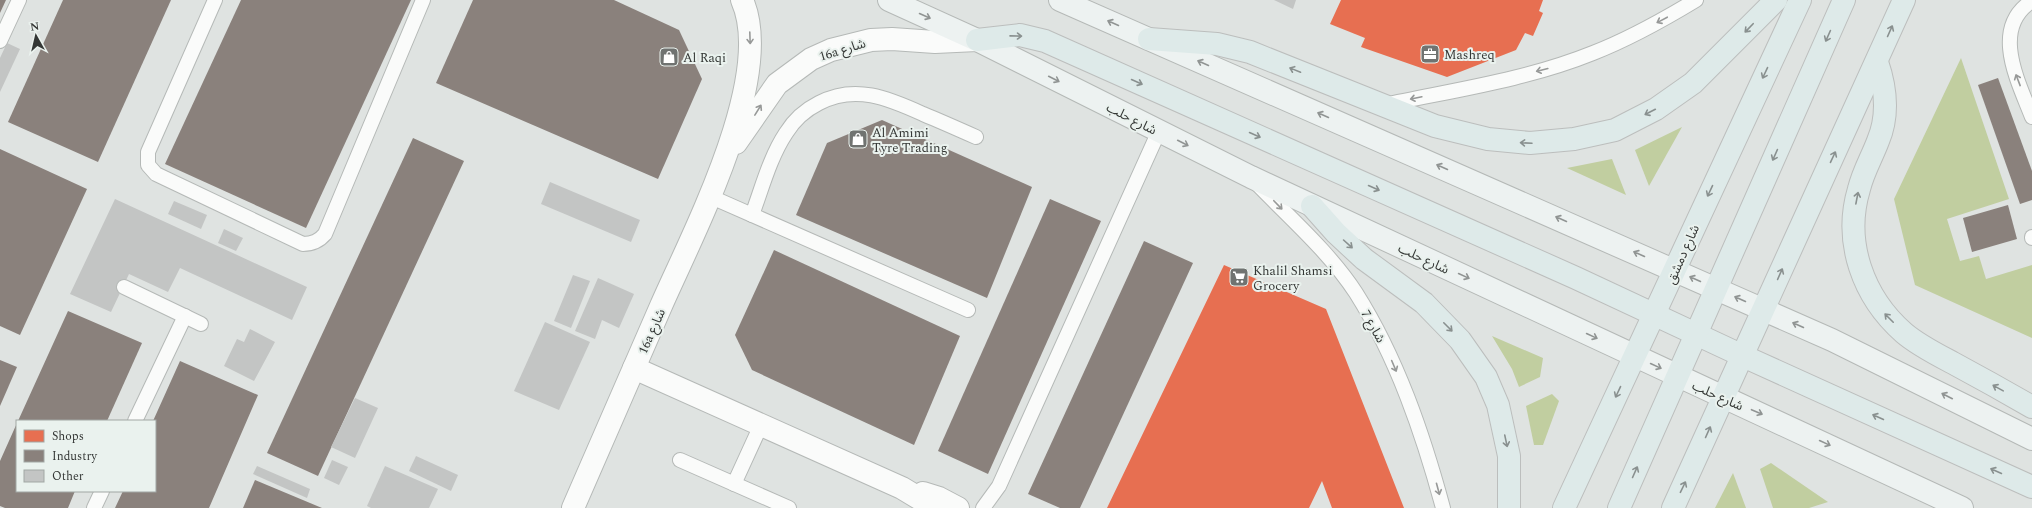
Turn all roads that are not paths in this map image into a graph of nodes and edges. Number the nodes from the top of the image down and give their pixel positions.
1 (19, 0) edge
2 (215, 0) edge
3 (423, 0) edge
4 (742, 0) edge
5 (889, 0) edge
6 (1060, 0) edge
7 (1696, 0) edge
8 (1776, 0) edge
9 (1800, 0) edge
10 (1844, 0) edge
11 (1904, 0) edge
12 (2032, 1) edge
13 (1149, 39) junction
14 (977, 40) junction
15 (0, 41) edge
16 (1877, 62) junction
17 (1383, 105) junction
18 (2032, 117) edge
19 (1159, 131) junction
20 (976, 137) dead end
21 (728, 154) junction
22 (1251, 177) junction
23 (709, 196) junction
24 (1312, 206) junction
25 (752, 215) junction
26 (1674, 270) junction
27 (124, 286) dead end
28 (1716, 288) junction
29 (968, 310) dead end
30 (1764, 310) junction
31 (1654, 314) junction
32 (185, 316) junction
33 (201, 324) dead end
34 (1696, 335) junction
35 (1634, 356) junction
36 (1743, 356) junction
37 (634, 368) junction
38 (1677, 376) junction
39 (1724, 398) junction
40 (2032, 407) edge
41 (135, 420) edge
42 (761, 425) junction
43 (2032, 439) edge
44 (680, 460) dead end
45 (734, 484) junction
46 (2032, 486) edge
47 (902, 488) junction
48 (102, 492) edge
49 (94, 508) edge
50 (573, 508) edge
51 (789, 508) edge
52 (935, 508) edge
53 (958, 508) edge
54 (983, 508) edge
55 (1443, 508) edge
56 (1509, 508) edge
57 (1564, 508) edge
58 (1619, 508) edge
59 (1673, 508) edge
60 (1962, 508) edge

1 - 15 lane
2 - 3 lane
4 -> 21 street, 16a شارع
5 -> 14 street, شارع حلب
13 -> 6 street
7 -> 17 lane
8 -> 17 main road
9 -> 26 main road, شارع دمشق
10 -> 28 main road
16 -> 11 main road
18 -> 12 lane
17 -> 13 main road
26 -> 13 street
14 -> 19 street, شارع حلب
21 -> 14 street, 16a شارع
14 -> 31 main road
30 -> 16 main road
40 -> 16 main road
19 -> 22 street, شارع حلب
19 - 54 lane
20 - 25 lane
21 - 23 street, 16a شارع
22 - 24 street, شارع حلب
22 -> 55 lane, شارع 7
23 - 25 lane
23 - 37 street, 16a شارع
24 -> 35 street, شارع حلب
24 -> 56 main road
25 - 29 lane
28 -> 26 street
26 - 31 main road, شارع دمشق
27 - 32 lane
30 -> 28 street
28 - 34 main road
30 - 36 main road
43 -> 30 street
31 - 34 main road
31 - 35 main road, شارع دمشق
32 - 33 lane
32 - 41 lane
34 - 36 main road
34 - 38 main road
35 -> 38 street, شارع حلب
35 -> 57 main road, شارع دمشق
36 - 39 main road
46 -> 36 main road
37 - 42 street
37 - 50 street, 16a شارع
38 - 39 street, شارع حلب
58 -> 38 main road
59 -> 39 main road
39 -> 60 street, شارع حلب
42 - 45 lane
42 - 47 street
44 - 45 lane
45 - 51 lane
47 - 52 street
47 - 53 street
48 - 49 lane

